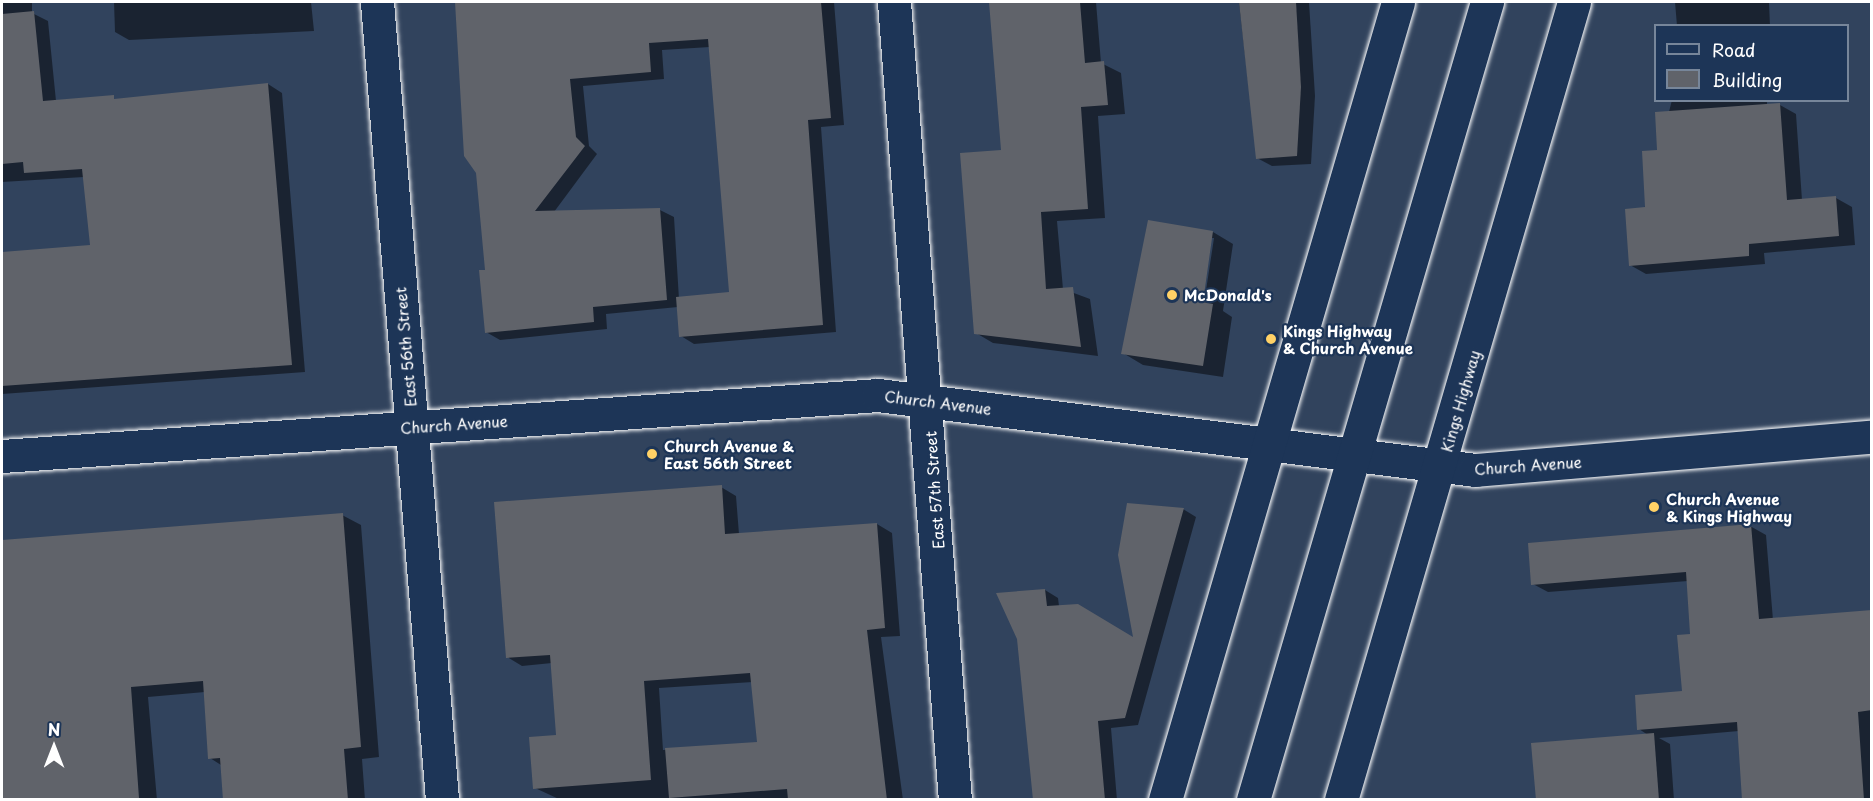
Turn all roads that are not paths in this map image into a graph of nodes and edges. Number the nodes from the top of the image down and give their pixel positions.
1 (377, 2) edge
2 (894, 2) edge
3 (1380, 2) edge
4 (1398, 2) edge
5 (1487, 2) edge
6 (1574, 2) edge
7 (1383, 51) junction
8 (928, 401) junction
9 (412, 426) junction
10 (1872, 437) edge
11 (1271, 447) junction
12 (2, 456) edge
13 (1352, 457) junction
14 (1441, 466) junction
15 (442, 800) edge
16 (955, 800) edge
17 (1165, 800) edge
18 (1254, 800) edge
19 (1341, 800) edge

1 - 9 street, East 56th Street
2 - 8 street, East 57th Street
3 - 7 street
4 - 7 street
5 - 13 street
6 - 14 street, Kings Highway
7 - 11 street
8 - 9 street, Church Avenue
8 - 11 street, Church Avenue
8 - 16 street, East 57th Street
9 - 12 street, Church Avenue
9 - 15 street, East 56th Street
10 - 14 street, Church Avenue
11 - 13 street, Church Avenue
11 - 17 street
13 - 14 street, Church Avenue
13 - 18 street
14 - 19 street, Kings Highway

